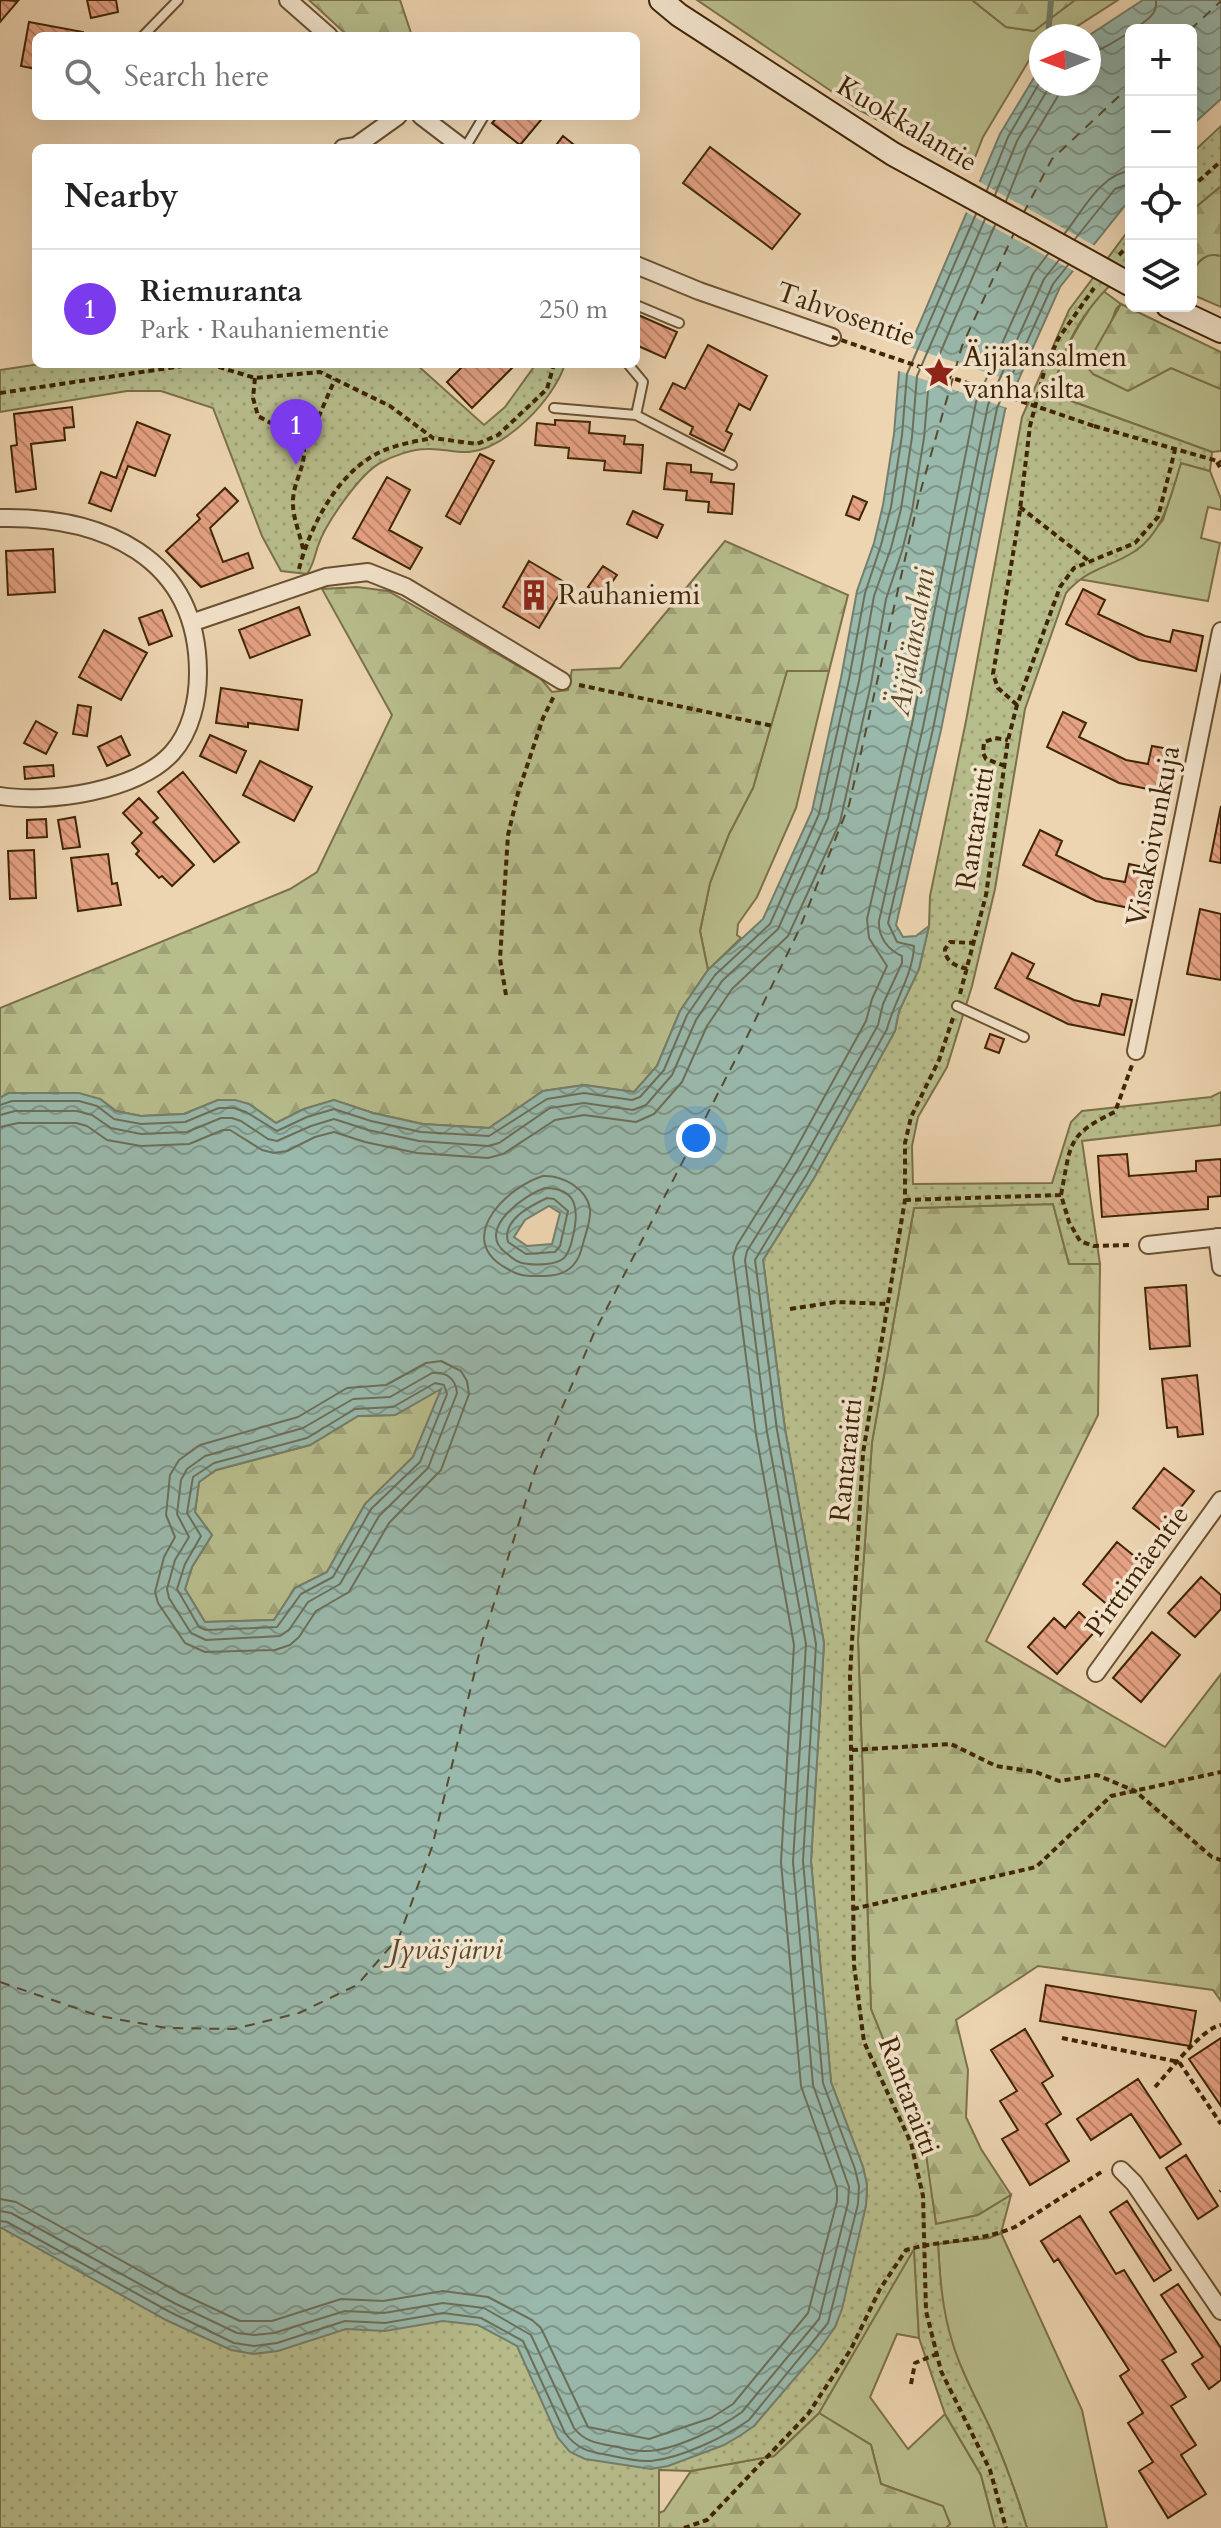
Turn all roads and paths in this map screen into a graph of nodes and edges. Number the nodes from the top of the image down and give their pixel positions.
1 (178, 0) edge
2 (288, 0) edge
3 (661, 0) edge
4 (147, 32) edge
5 (324, 32) edge
6 (392, 120) edge
7 (426, 120) edge
8 (482, 120) edge
9 (359, 144) edge
10 (459, 144) edge
11 (466, 144) edge
12 (1221, 161) edge
13 (1197, 183) edge
14 (1125, 249) edge
15 (1111, 263) dead end
16 (640, 267) edge
17 (1125, 282) edge
18 (1094, 287) dead end
19 (640, 307) edge
20 (1181, 312) edge
21 (679, 323) dead end
22 (1221, 331) edge
23 (832, 337) joint
24 (169, 368) edge
25 (222, 368) edge
26 (553, 368) edge
27 (631, 368) edge
28 (255, 378) junction
29 (335, 379) junction
30 (0, 393) edge
31 (554, 408) dead end
32 (636, 415) junction
33 (433, 438) junction
34 (302, 440) junction
35 (1175, 450) junction
36 (1219, 462) edge
37 (732, 465) dead end
38 (1221, 469) edge
39 (1020, 507) junction
40 (0, 518) edge
41 (303, 551) junction
42 (1089, 561) junction
43 (289, 590) junction
44 (191, 623) junction
45 (1221, 631) edge
46 (562, 681) junction
47 (1017, 705) junction
48 (773, 726) dead end
49 (1008, 740) junction
50 (1005, 766) junction
51 (0, 796) edge
52 (974, 943) junction
53 (967, 969) junction
54 (506, 995) dead end
55 (957, 1006) junction
56 (1024, 1037) dead end
57 (1136, 1051) joint
58 (1061, 1195) junction
59 (905, 1200) junction
60 (1219, 1237) edge
61 (1148, 1245) joint
62 (1221, 1267) edge
63 (889, 1304) junction
64 (790, 1309) dead end
65 (1221, 1500) edge
66 (1096, 1673) dead end
67 (851, 1750) junction
68 (1221, 1772) edge
69 (1135, 1791) junction
70 (1221, 1860) edge
71 (853, 1909) junction
72 (1221, 2025) edge
73 (1062, 2038) dead end
74 (1179, 2062) junction
75 (1155, 2087) dead end
76 (1221, 2124) edge
77 (1121, 2170) joint
78 (926, 2245) junction
79 (1221, 2311) edge
80 (937, 2354) junction
81 (911, 2384) dead end
82 (707, 2520) junction
83 (684, 2528) edge
84 (705, 2528) edge
85 (1006, 2528) edge

1 - 4 lane
2 - 5 street
3 - 17 main road, Kuokkalantie, bridge
6 - 9 street
7 - 10 street
8 - 11 lane
12 - 13 path
14 - 15 path
16 - 23 street, Tahvosentie
18 - 39 path
19 - 21 lane
20 - 22 main road
23 - 35 path, Tahvosentie, bridge
24 - 30 path
25 - 28 path
26 - 33 path
27 - 32 lane
28 - 29 path
28 - 34 path
29 - 33 path
29 - 34 path
31 - 32 lane
32 - 37 lane
33 - 41 path
34 - 41 path
35 - 36 path, Tahvosentie
35 - 42 path, Rantaraitti
36 - 38 path, Tahvosentie
39 - 42 path
39 - 47 path
40 - 44 street
41 - 43 path
42 - 47 path, Rantaraitti
43 - 44 street
43 - 46 street
44 - 51 street
45 - 57 street, Visakoivunkuja
46 - 48 path
46 - 54 path
47 - 49 path, Rantaraitti
49 - 50 path, Rantaraitti
49 - 50 path
50 - 52 path, Rantaraitti
52 - 53 path, Rantaraitti
52 - 53 path
53 - 55 path, Rantaraitti
55 - 56 lane
55 - 59 path, Rantaraitti
57 - 58 path
58 - 59 path
58 - 61 path
59 - 63 path, Rantaraitti
60 - 61 street
60 - 62 street
63 - 64 path
63 - 67 path, Rantaraitti
65 - 66 street, Pirttimäentie
67 - 69 path
67 - 71 path, Rantaraitti
68 - 69 path
69 - 70 path
69 - 71 path
71 - 78 path, Rantaraitti
72 - 74 path
73 - 74 path
74 - 75 path
74 - 76 path
77 - 78 path
77 - 79 street
78 - 80 path, Rantaraitti
78 - 82 path
80 - 81 path
80 - 85 path, Rantaraitti
82 - 83 path
82 - 84 path

